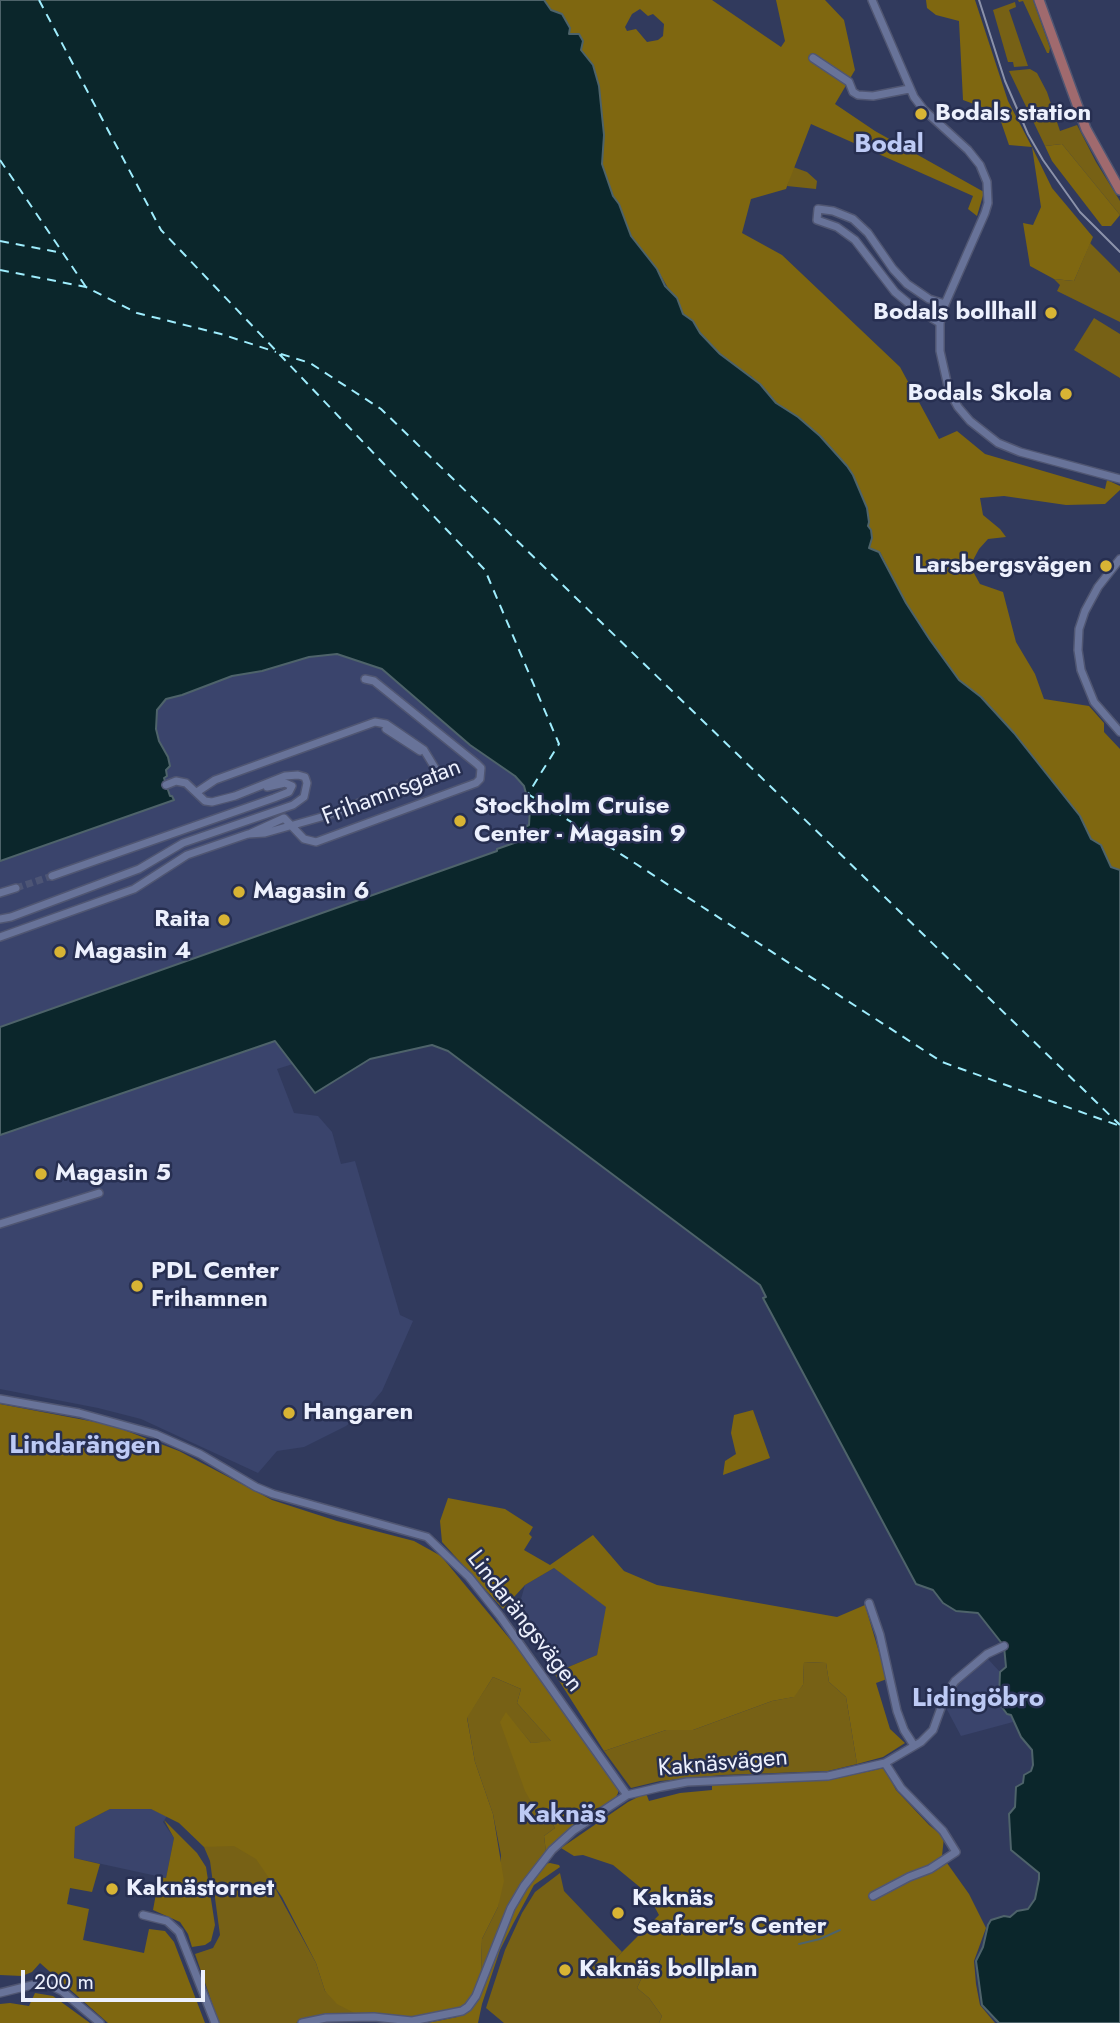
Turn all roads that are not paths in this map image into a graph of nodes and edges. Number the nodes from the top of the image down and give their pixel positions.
1 (872, 0) edge
2 (1038, 0) edge
3 (813, 58) dead end
4 (909, 89) junction
5 (1120, 190) edge
6 (945, 304) junction
7 (940, 323) junction
8 (1120, 479) edge
9 (1120, 559) edge
10 (365, 679) dead end
11 (1120, 732) edge
12 (166, 785) dead end
13 (252, 790) junction
14 (197, 793) junction
15 (291, 825) junction
16 (248, 834) junction
17 (52, 876) tunnel mouth
18 (16, 888) tunnel mouth
19 (0, 893) edge
20 (0, 919) edge
21 (0, 937) edge
22 (99, 1193) dead end
23 (0, 1224) edge
24 (0, 1399) edge
25 (869, 1604) dead end
26 (1004, 1646) dead end
27 (913, 1744) junction
28 (885, 1763) junction
29 (627, 1795) junction
30 (873, 1896) dead end
31 (143, 1916) dead end
32 (0, 1993) edge
33 (100, 2023) edge
34 (215, 2023) edge
35 (302, 2023) edge

1 - 4 street
2 - 5 main road
3 - 4 street
4 - 6 street
6 - 7 street
6 - 7 street
7 - 8 street
9 - 11 street
10 - 15 street, Frihamnsgatan
12 - 14 street
13 - 14 street
13 - 17 street
13 - 20 street
14 - 15 street, Frihamnsgatan
15 - 16 street, Frihamnsgatan
15 - 16 street, Frihamnsgatan
16 - 21 street, Frihamnsgatan
18 - 19 street
22 - 23 street
24 - 29 street, Lindarängsvägen
25 - 27 street
26 - 27 street, Kaknäsvägen
27 - 28 street, Kaknäsvägen
28 - 29 street, Kaknäsvägen
28 - 30 street
29 - 35 street, Kaknäsvägen
31 - 34 street
32 - 33 street

